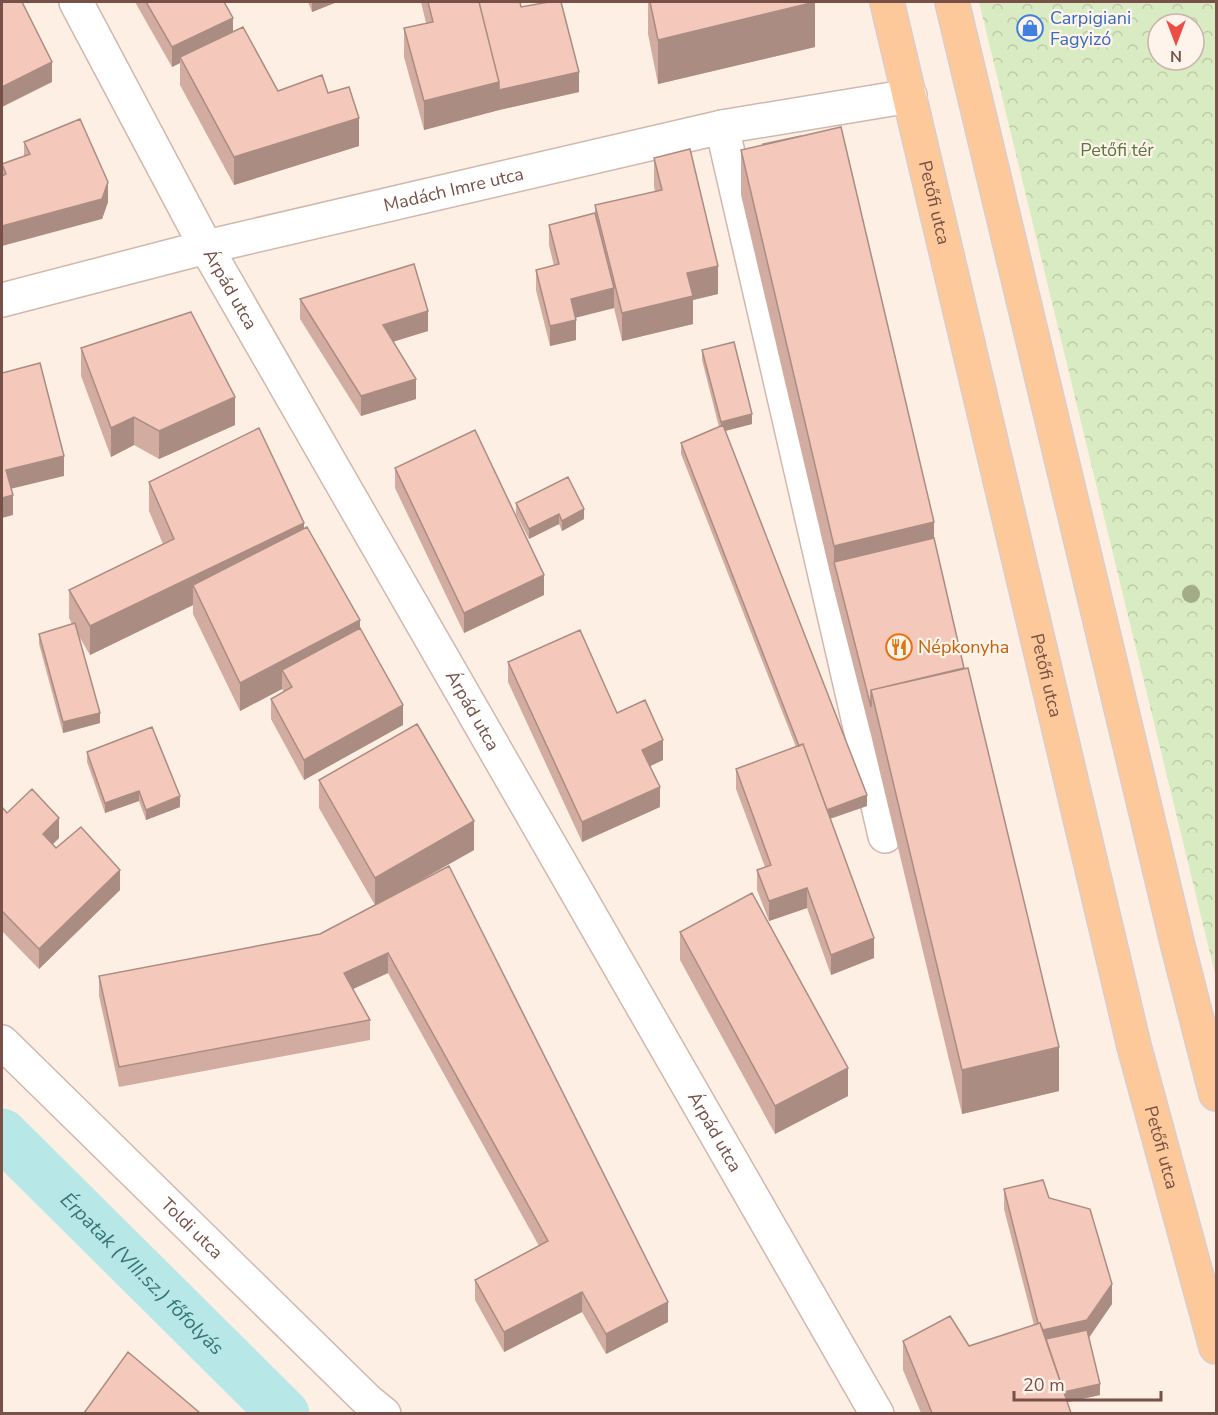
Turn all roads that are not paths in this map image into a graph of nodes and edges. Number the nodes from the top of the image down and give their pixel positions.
1 (76, 2) edge
2 (887, 2) edge
3 (952, 2) edge
4 (910, 96) junction
5 (722, 127) junction
6 (206, 247) junction
7 (2, 300) edge
8 (885, 836) dead end
9 (2, 1042) edge
10 (1216, 1094) edge
11 (1216, 1347) edge
12 (870, 1412) edge
13 (384, 1413) edge

1 - 6 street, Árpád utca
2 - 4 main road, Petőfi utca
3 - 10 main road
4 - 5 street, Madách Imre utca
4 - 11 main road, Petőfi utca
5 - 6 street, Madách Imre utca
5 - 8 street
6 - 7 street, Madách Imre utca
6 - 12 street, Árpád utca
9 - 13 street, Toldi utca

